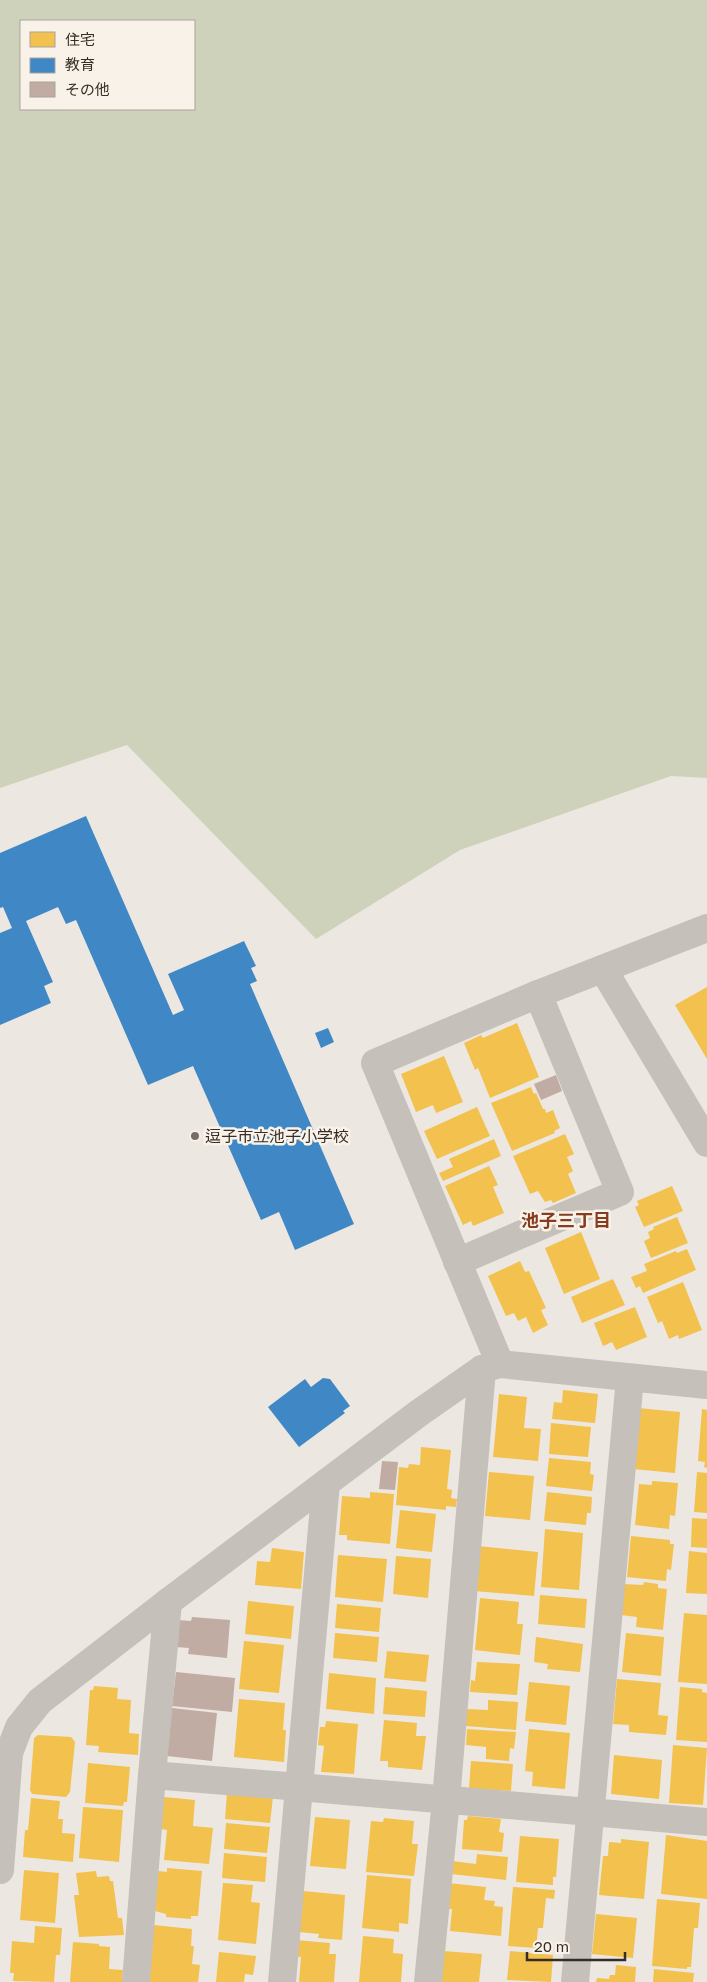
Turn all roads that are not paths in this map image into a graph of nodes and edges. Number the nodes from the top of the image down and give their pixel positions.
1 (707, 928) edge
2 (603, 968) junction
3 (538, 994) junction
4 (707, 1142) edge
5 (457, 1262) junction
6 (491, 1367) junction
7 (630, 1378) junction
8 (707, 1385) edge
9 (326, 1484) junction
10 (168, 1602) junction
11 (152, 1775) junction
12 (299, 1787) junction
13 (446, 1800) junction
14 (590, 1812) junction
15 (707, 1822) edge
16 (0, 1870) edge
17 (136, 1982) edge
18 (282, 1982) edge
19 (428, 1982) edge
20 (575, 1982) edge

1 - 2 street
2 - 3 street
2 - 4 street
3 - 5 street
3 - 5 street
5 - 6 street
6 - 7 street
6 - 9 street
6 - 13 street
7 - 8 street
7 - 14 street
9 - 10 street
9 - 12 street
10 - 11 street
10 - 16 street
11 - 12 street
11 - 17 street
12 - 13 street
12 - 18 street
13 - 14 street
13 - 19 street
14 - 15 street
14 - 20 street

